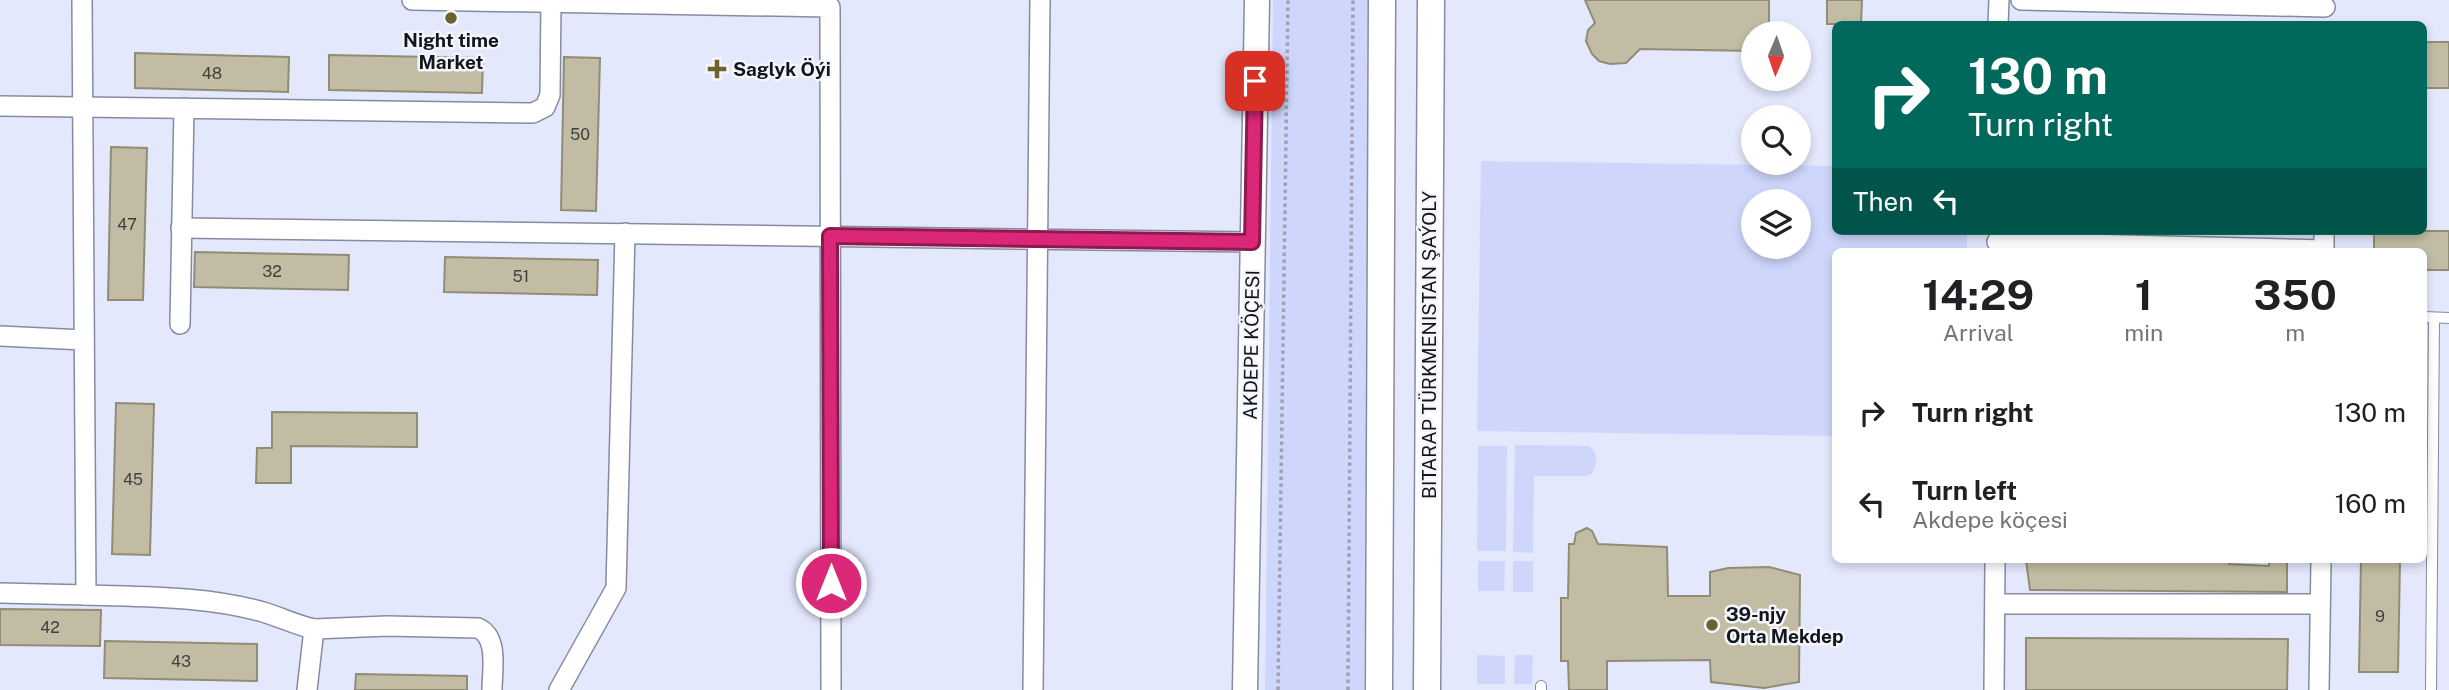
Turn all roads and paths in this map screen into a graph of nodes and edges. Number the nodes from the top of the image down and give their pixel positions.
1 (82, 0) edge
2 (412, 0) edge
3 (1040, 0) edge
4 (1257, 0) edge
5 (1288, 0) edge
6 (1353, 0) edge
7 (1382, 0) edge
8 (1431, 0) edge
9 (1998, 0) edge
10 (2021, 0) edge
11 (474, 1) edge
12 (551, 2) junction
13 (831, 4) edge
14 (2325, 10) edge
15 (1998, 21) edge
16 (0, 106) edge
17 (82, 107) junction
18 (184, 108) junction
19 (181, 228) junction
20 (625, 233) junction
21 (830, 236) junction
22 (1038, 239) junction
23 (1252, 242) junction
24 (1997, 242) edge
25 (2324, 244) edge
26 (2429, 317) edge
27 (2449, 318) edge
28 (180, 324) dead end
29 (0, 336) edge
30 (84, 340) junction
31 (1995, 563) edge
32 (2321, 563) edge
33 (0, 593) edge
34 (86, 595) junction
35 (1994, 604) junction
36 (2320, 604) junction
37 (314, 629) junction
38 (307, 690) edge
39 (492, 690) edge
40 (559, 690) edge
41 (831, 690) edge
42 (1033, 690) edge
43 (1245, 690) edge
44 (1278, 690) edge
45 (1348, 690) edge
46 (1379, 690) edge
47 (1427, 690) edge
48 (1994, 690) edge
49 (2319, 690) edge
50 (2431, 690) edge

1 - 17 street
2 - 11 street
3 - 22 street
4 - 23 street, AKDEPE KÖÇESI
5 - 44 path
6 - 45 path
7 - 46 main road
8 - 47 main road, BITARAP TÜRKMENISTAN ŞAÝOLY
9 - 15 street
10 - 14 street
11 - 12 street
12 - 13 street
12 - 18 street
13 - 21 street
16 - 17 street
17 - 18 street
17 - 30 street
18 - 19 street
19 - 20 street
19 - 28 street
20 - 21 street
20 - 40 street
21 - 22 street
21 - 41 street
22 - 23 street
22 - 42 street
23 - 43 street, AKDEPE KÖÇESI
24 - 25 street
26 - 27 lane
26 - 50 lane
29 - 30 street
30 - 34 street
31 - 35 street
32 - 36 street
33 - 34 street
34 - 37 street
35 - 36 street
35 - 48 street
36 - 49 street
37 - 38 street
37 - 39 street

